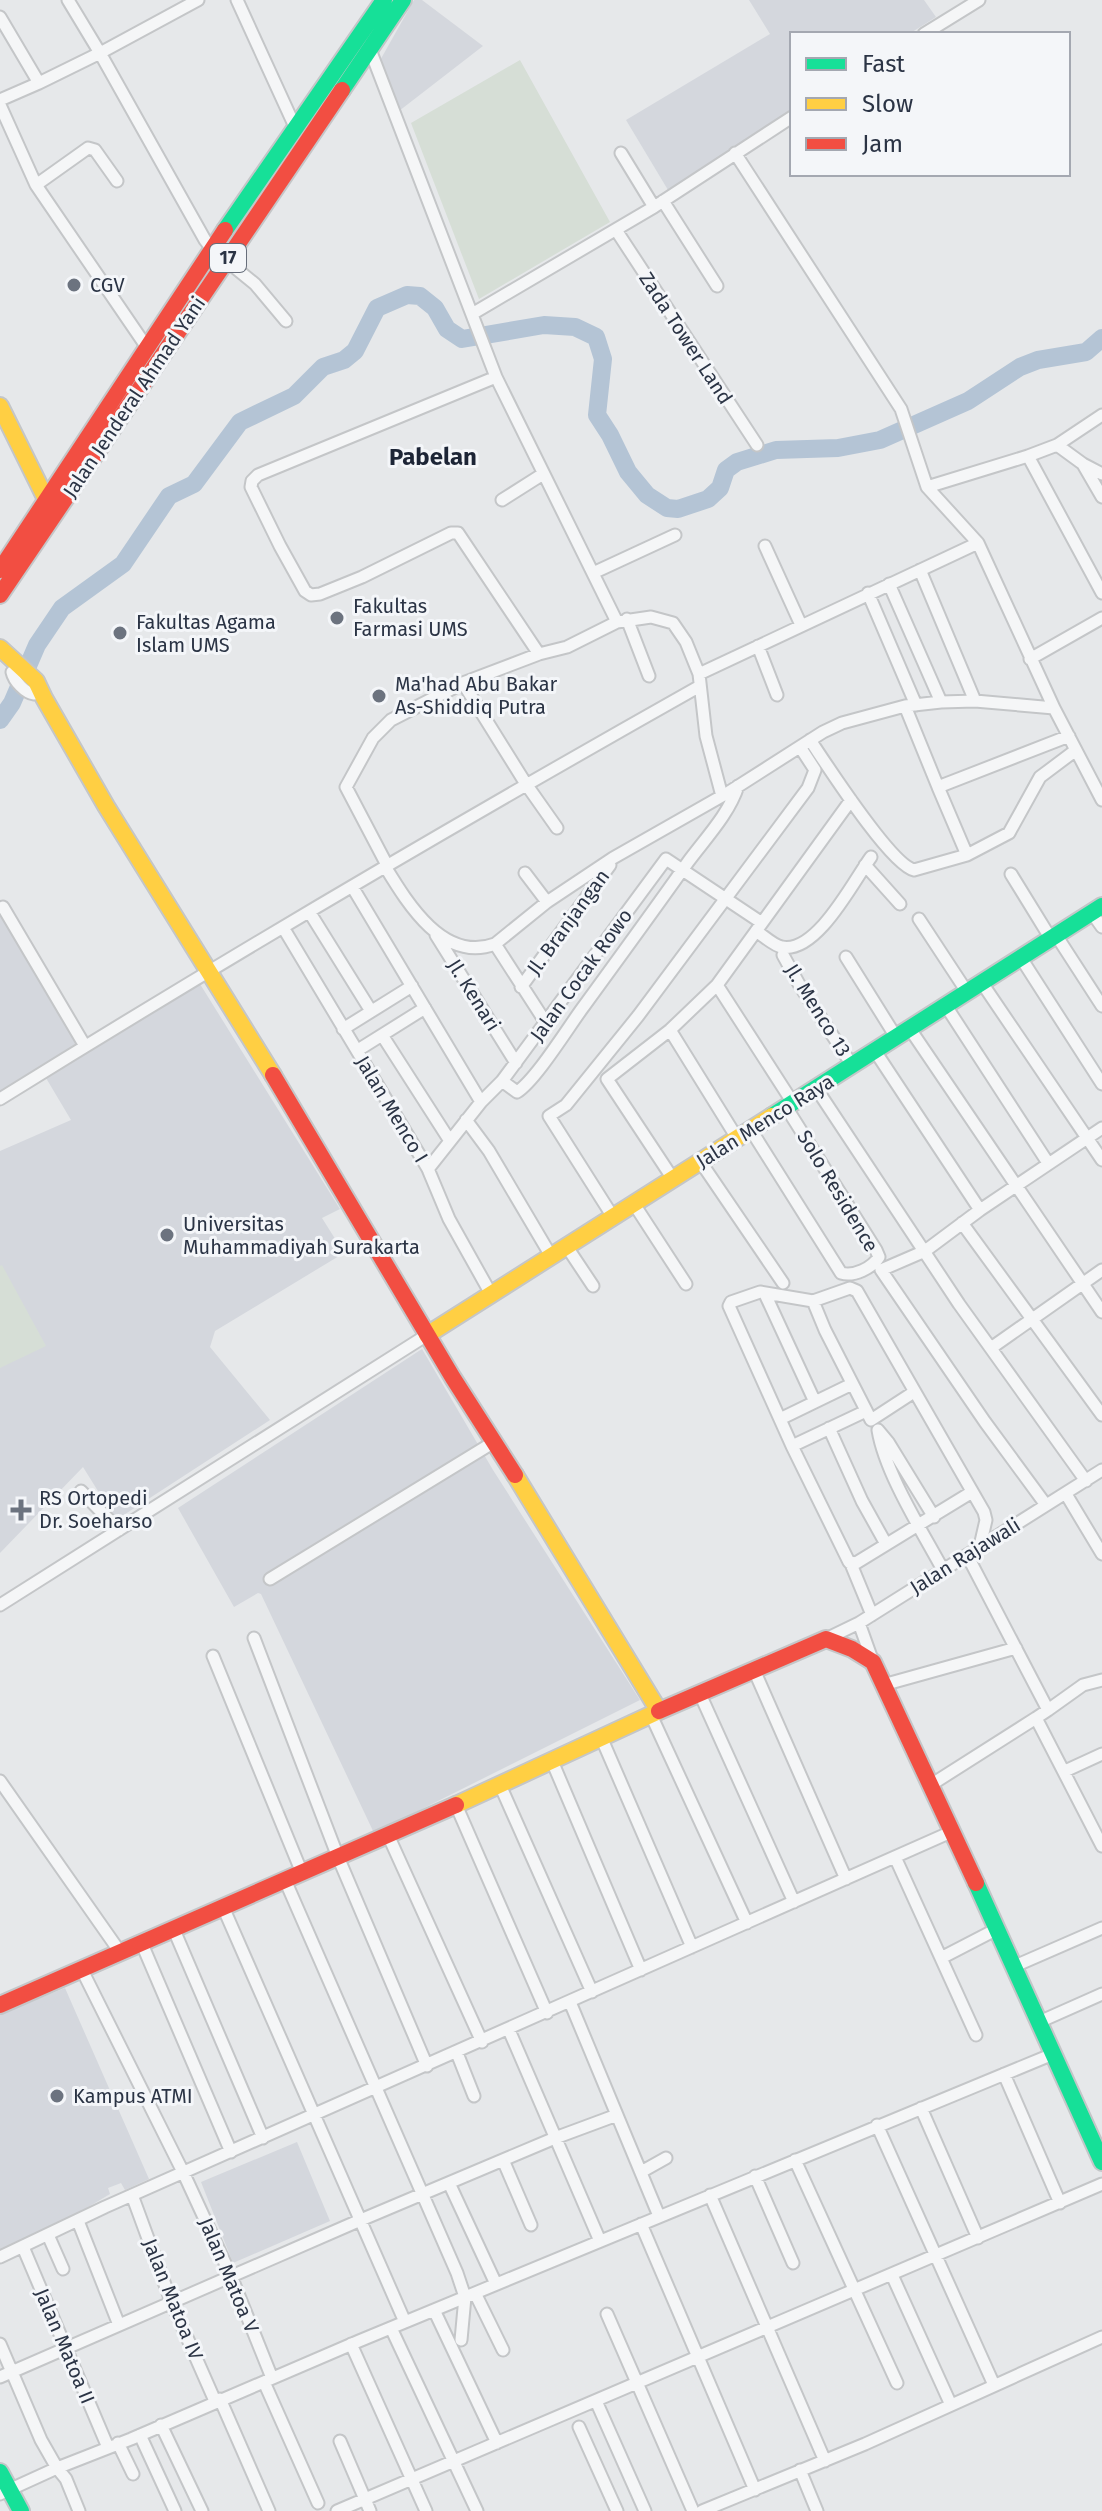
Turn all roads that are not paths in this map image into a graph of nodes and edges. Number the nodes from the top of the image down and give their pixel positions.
1 (68, 0) edge
2 (198, 0) edge
3 (237, 0) edge
4 (384, 0) edge
5 (403, 0) edge
6 (979, 0) edge
7 (0, 17) edge
8 (363, 30) junction
9 (927, 32) edge
10 (370, 49) junction
11 (100, 53) junction
12 (39, 83) junction
13 (0, 102) edge
14 (790, 118) edge
15 (296, 129) junction
16 (621, 153) dead end
17 (735, 153) junction
18 (117, 181) dead end
19 (36, 185) junction
20 (658, 204) junction
21 (616, 230) junction
22 (212, 249) junction
23 (227, 259) junction
24 (717, 286) dead end
25 (474, 319) junction
26 (286, 321) dead end
27 (157, 345) junction
28 (496, 377) junction
29 (0, 406) edge
30 (1102, 415) edge
31 (757, 445) dead end
32 (1057, 445) junction
33 (1028, 456) junction
34 (1083, 464) junction
35 (543, 474) junction
36 (1102, 474) edge
37 (927, 487) junction
38 (1102, 497) edge
39 (502, 500) dead end
40 (47, 501) junction
41 (675, 535) dead end
42 (978, 543) junction
43 (765, 546) dead end
44 (0, 570) edge
45 (920, 570) junction
46 (593, 573) junction
47 (889, 584) junction
48 (868, 593) junction
49 (1102, 593) edge
50 (0, 595) edge
51 (1102, 618) edge
52 (622, 621) junction
53 (801, 625) junction
54 (758, 646) junction
55 (0, 648) edge
56 (539, 654) junction
57 (1030, 659) junction
58 (649, 676) dead end
59 (25, 678) edge
60 (699, 680) junction
61 (463, 683) junction
62 (777, 695) dead end
63 (975, 701) junction
64 (941, 702) junction
65 (911, 706) junction
66 (1054, 708) junction
67 (1069, 736) junction
68 (805, 743) junction
69 (1076, 750) junction
70 (1102, 773) edge
71 (1091, 780) junction
72 (526, 784) junction
73 (738, 786) junction
74 (938, 787) junction
75 (722, 796) junction
76 (851, 800) junction
77 (1102, 800) edge
78 (557, 828) dead end
79 (967, 855) junction
80 (616, 857) junction
81 (387, 867) junction
82 (683, 870) junction
83 (525, 873) dead end
84 (1011, 874) dead end
85 (353, 888) junction
86 (725, 898) junction
87 (547, 902) junction
88 (900, 904) dead end
89 (3, 907) dead end
90 (1097, 910) edge
91 (310, 913) junction
92 (919, 919) dead end
93 (759, 927) junction
94 (1102, 927) edge
95 (431, 928) junction
96 (284, 929) junction
97 (1054, 937) junction
98 (495, 944) junction
99 (602, 948) junction
100 (783, 955) dead end
101 (846, 957) dead end
102 (1021, 958) junction
103 (618, 959) junction
104 (208, 971) junction
105 (982, 983) junction
106 (717, 985) junction
107 (412, 986) junction
108 (521, 987) junction
109 (967, 992) junction
110 (946, 1006) junction
111 (1102, 1006) edge
112 (425, 1008) junction
113 (371, 1011) junction
114 (546, 1023) junction
115 (343, 1029) junction
116 (670, 1030) junction
117 (903, 1033) junction
118 (382, 1035) junction
119 (85, 1046) junction
120 (358, 1050) junction
121 (875, 1051) junction
122 (516, 1063) junction
123 (852, 1065) junction
124 (1102, 1084) edge
125 (507, 1086) junction
126 (816, 1088) junction
127 (0, 1099) edge
128 (481, 1102) junction
129 (790, 1105) junction
130 (466, 1120) junction
131 (1102, 1128) edge
132 (744, 1134) junction
133 (1087, 1138) junction
134 (450, 1141) junction
135 (1102, 1160) edge
136 (700, 1161) junction
137 (1048, 1163) junction
138 (428, 1169) junction
139 (673, 1179) junction
140 (1015, 1187) junction
141 (634, 1204) junction
142 (980, 1210) junction
143 (613, 1217) junction
144 (962, 1223) junction
145 (567, 1247) junction
146 (925, 1251) junction
147 (551, 1256) junction
148 (1102, 1270) edge
149 (783, 1283) dead end
150 (686, 1284) dead end
151 (1082, 1284) junction
152 (593, 1286) dead end
153 (491, 1294) junction
154 (765, 1294) junction
155 (813, 1301) junction
156 (1102, 1312) edge
157 (1032, 1319) junction
158 (427, 1335) junction
159 (991, 1348) junction
160 (852, 1384) junction
161 (914, 1392) junction
162 (815, 1402) junction
163 (1102, 1415) edge
164 (780, 1419) junction
165 (872, 1420) junction
166 (829, 1428) junction
167 (494, 1442) junction
168 (792, 1446) junction
169 (1102, 1470) edge
170 (1086, 1481) junction
171 (81, 1491) dead end
172 (972, 1492) junction
173 (1066, 1494) junction
174 (1046, 1505) junction
175 (934, 1517) junction
176 (919, 1525) junction
177 (119, 1530) junction
178 (886, 1544) junction
179 (980, 1546) junction
180 (1102, 1554) edge
181 (967, 1555) junction
182 (851, 1564) junction
183 (943, 1570) junction
184 (270, 1579) dead end
185 (0, 1605) edge
186 (872, 1615) junction
187 (859, 1623) junction
188 (254, 1638) dead end
189 (826, 1639) junction
190 (1016, 1648) junction
191 (213, 1656) dead end
192 (873, 1662) junction
193 (754, 1670) junction
194 (1102, 1680) edge
195 (642, 1682) junction
196 (883, 1685) junction
197 (694, 1697) junction
198 (1048, 1710) junction
199 (655, 1713) junction
200 (1036, 1718) junction
201 (601, 1737) junction
202 (1102, 1754) edge
203 (552, 1761) junction
204 (1065, 1771) junction
205 (0, 1781) edge
206 (500, 1785) junction
207 (929, 1786) junction
208 (456, 1805) junction
209 (951, 1832) junction
210 (388, 1835) junction
211 (1102, 1846) edge
212 (338, 1857) junction
213 (895, 1857) junction
214 (302, 1873) junction
215 (846, 1879) junction
216 (285, 1880) junction
217 (794, 1902) junction
218 (223, 1907) junction
219 (747, 1923) junction
220 (1102, 1928) edge
221 (997, 1929) junction
222 (174, 1930) junction
223 (142, 1944) junction
224 (692, 1947) junction
225 (120, 1952) junction
226 (941, 1958) junction
227 (1015, 1966) junction
228 (82, 1970) junction
229 (641, 1970) junction
230 (592, 1992) junction
231 (1102, 1994) edge
232 (570, 2002) junction
233 (0, 2005) edge
234 (547, 2013) junction
235 (1039, 2022) junction
236 (509, 2030) junction
237 (976, 2035) dead end
238 (482, 2042) junction
239 (457, 2053) junction
240 (1053, 2054) junction
241 (427, 2066) junction
242 (1004, 2074) junction
243 (375, 2089) junction
244 (474, 2096) dead end
245 (921, 2108) junction
246 (617, 2115) junction
247 (314, 2116) junction
248 (877, 2125) junction
249 (263, 2138) junction
250 (555, 2138) junction
251 (231, 2152) junction
252 (666, 2158) dead end
253 (503, 2160) junction
254 (795, 2160) junction
255 (1102, 2162) edge
256 (641, 2172) junction
257 (184, 2174) junction
258 (755, 2176) junction
259 (449, 2183) junction
260 (1102, 2184) edge
261 (421, 2194) junction
262 (132, 2195) junction
263 (710, 2195) junction
264 (1060, 2203) junction
265 (659, 2216) junction
266 (360, 2220) junction
267 (78, 2221) junction
268 (641, 2224) junction
269 (531, 2225) dead end
270 (48, 2235) junction
271 (978, 2238) junction
272 (600, 2241) junction
273 (23, 2247) junction
274 (936, 2256) junction
275 (0, 2257) edge
276 (793, 2263) dead end
277 (63, 2269) dead end
278 (892, 2275) junction
279 (231, 2276) junction
280 (496, 2284) junction
281 (857, 2290) junction
282 (470, 2295) junction
283 (171, 2301) junction
284 (434, 2310) junction
285 (607, 2314) dead end
286 (405, 2322) junction
287 (119, 2325) junction
288 (391, 2328) junction
289 (768, 2328) junction
290 (1102, 2337) edge
291 (461, 2340) dead end
292 (0, 2344) edge
293 (351, 2344) junction
294 (66, 2349) junction
295 (503, 2350) dead end
296 (699, 2357) junction
297 (12, 2371) junction
298 (0, 2377) edge
299 (268, 2380) junction
300 (638, 2383) junction
301 (897, 2383) dead end
302 (994, 2385) junction
303 (218, 2400) junction
304 (596, 2401) junction
305 (951, 2405) junction
306 (161, 2425) junction
307 (579, 2427) dead end
308 (140, 2435) junction
309 (340, 2441) dead end
310 (497, 2443) junction
311 (113, 2444) junction
312 (825, 2461) junction
313 (454, 2462) junction
314 (57, 2468) junction
315 (800, 2470) junction
316 (0, 2472) edge
317 (133, 2474) dead end
318 (411, 2481) junction
319 (755, 2490) junction
320 (5, 2492) edge
321 (318, 2503) dead end
322 (367, 2505) edge
323 (21, 2511) edge
324 (79, 2511) edge
325 (175, 2511) edge
326 (202, 2511) edge
327 (269, 2511) edge
328 (337, 2511) edge
329 (426, 2511) edge
330 (477, 2511) edge
331 (617, 2511) edge
332 (645, 2511) edge
333 (693, 2511) edge
334 (702, 2511) edge
335 (817, 2511) edge

1 - 11 street
2 - 11 street
3 - 15 street
4 - 8 main road, Jalan Jenderal Ahmad Yani / 17
5 - 10 main road, Jalan Jenderal Ahmad Yani / 17
6 - 9 street
7 - 12 street
8 - 10 street
8 - 15 main road, Jalan Jenderal Ahmad Yani / 17
10 - 23 main road, Jalan Jenderal Ahmad Yani / 17
10 - 25 street
11 - 12 street
11 - 22 street
12 - 13 street
13 - 19 street
14 - 17 street
15 - 22 main road, Jalan Jenderal Ahmad Yani / 17
16 - 20 street
17 - 20 street
17 - 37 street
18 - 19 street
19 - 27 street
20 - 21 street
20 - 24 street
21 - 25 street
21 - 31 street, Zada Tower Land
22 - 23 street
22 - 27 main road, Jalan Jenderal Ahmad Yani / 17
23 - 26 street
23 - 27 main road, Jalan Jenderal Ahmad Yani / 17
25 - 28 street
27 - 40 main road, Jalan Jenderal Ahmad Yani / 17
27 - 50 main road, Jalan Jenderal Ahmad Yani / 17
28 - 35 street
28 - 56 street
29 - 40 main road
30 - 32 street
32 - 33 street
32 - 34 street
33 - 37 street
33 - 49 street
34 - 36 street
34 - 38 street
35 - 39 street
35 - 46 street
37 - 42 street
40 - 44 main road, Jalan Jenderal Ahmad Yani / 17
41 - 46 street
42 - 45 street
42 - 57 street
43 - 53 street
45 - 47 street
45 - 63 street
46 - 52 street
47 - 48 street
47 - 64 street
48 - 53 street
48 - 65 street
51 - 57 street
52 - 56 street
52 - 58 street
52 - 60 street
53 - 54 street
54 - 60 street
54 - 62 street
55 - 59 main road
56 - 61 street
57 - 66 street
59 - 104 main road
60 - 72 street
60 - 75 street
61 - 72 street
61 - 81 street
63 - 64 street
63 - 66 street
64 - 65 street
65 - 68 street
65 - 74 street
66 - 67 street
67 - 69 street
67 - 74 street
68 - 73 street
68 - 76 street
68 - 86 street
69 - 71 street
69 - 79 street
70 - 71 street
71 - 77 street
72 - 78 street
72 - 81 street
73 - 75 street
73 - 82 street
74 - 79 street
75 - 80 street
76 - 79 street
76 - 93 street
80 - 87 street
80 - 108 street, Jl. Branjangan
81 - 85 street
81 - 95 street
82 - 86 street
82 - 99 street, Jalan Cocak Rowo
82 - 103 street
83 - 87 street
84 - 97 street
85 - 91 street
85 - 107 street
86 - 93 street
86 - 143 street
87 - 98 street
88 - 93 street
89 - 119 street
90 - 94 street
90 - 97 main road, Jalan Menco Raya
91 - 96 street
91 - 113 street
92 - 109 street
93 - 106 street
95 - 98 street
95 - 122 street, Jl. Kenari
96 - 104 street
96 - 115 street, Jalan Menco I
97 - 102 main road, Jalan Menco Raya
97 - 111 street
98 - 108 street
99 - 103 street
99 - 114 street, Jalan Cocak Rowo
100 - 123 street, Jl. Menco 13
101 - 117 street
102 - 105 main road, Jalan Menco Raya
102 - 124 street
103 - 125 street
104 - 119 street
104 - 158 main road
105 - 109 main road, Jalan Menco Raya
105 - 133 street
106 - 116 street
106 - 129 street
107 - 112 street
107 - 113 street
108 - 114 street
109 - 110 main road, Jalan Menco Raya
110 - 117 main road, Jalan Menco Raya
110 - 137 street
112 - 118 street
112 - 128 street
113 - 115 street
114 - 122 street, Jalan Cocak Rowo
115 - 120 street, Jalan Menco I
116 - 132 street
116 - 139 street
117 - 121 main road, Jalan Menco Raya
117 - 140 street
118 - 120 street
118 - 134 street
119 - 127 street
120 - 138 street, Jalan Menco I
121 - 123 main road, Jalan Menco Raya
121 - 142 street
122 - 125 street, Jalan Cocak Rowo
123 - 126 main road, Jalan Menco Raya
125 - 128 street
126 - 129 main road, Jalan Menco Raya
126 - 146 street
128 - 130 street
129 - 132 main road, Jalan Menco Raya
129 - 132 street, Solo Residence
130 - 134 street
130 - 147 street
131 - 133 street
132 - 136 main road, Jalan Menco Raya
133 - 135 street
133 - 137 street
134 - 138 street
136 - 139 main road, Jalan Menco Raya
136 - 149 street
137 - 140 street
138 - 153 street, Jalan Menco I
139 - 141 main road, Jalan Menco Raya
140 - 142 street
140 - 151 street
141 - 143 main road, Jalan Menco Raya
141 - 150 street
142 - 144 street
143 - 145 main road, Jalan Menco Raya
144 - 146 street
144 - 157 street
145 - 147 main road, Jalan Menco Raya
145 - 152 street
146 - 159 street
146 - 174 street
147 - 153 main road, Jalan Menco Raya
148 - 151 street
151 - 156 street
151 - 157 street
153 - 158 main road, Jalan Menco Raya
154 - 155 street
154 - 162 street
154 - 164 street
155 - 160 street
155 - 161 street
157 - 159 street
157 - 163 street
158 - 167 main road
158 - 177 street
159 - 170 street
160 - 162 street
160 - 165 street
161 - 165 street
161 - 172 street
162 - 164 street
164 - 168 street
165 - 166 street
165 - 175 street
165 - 176 street
166 - 168 street
166 - 178 street
167 - 184 street
167 - 195 main road
168 - 182 street
169 - 170 street, Jalan Rajawali
170 - 173 street, Jalan Rajawali
171 - 177 street
172 - 175 street
172 - 179 street
173 - 174 street, Jalan Rajawali
173 - 180 street
174 - 179 street, Jalan Rajawali
175 - 176 street
176 - 178 street
176 - 183 street
177 - 185 street
178 - 182 street
179 - 181 street, Jalan Rajawali
181 - 183 street, Jalan Rajawali
181 - 190 street
182 - 186 street
183 - 186 street, Jalan Rajawali
186 - 187 street, Jalan Rajawali
187 - 189 street, Jalan Rajawali
187 - 192 street
188 - 212 street
189 - 192 main road
189 - 193 main road
190 - 196 street
190 - 198 street
191 - 214 street
192 - 196 main road
193 - 197 main road
193 - 215 street
194 - 198 street
195 - 197 main road
195 - 199 main road
196 - 207 main road
197 - 199 main road
197 - 217 street
198 - 200 street
199 - 201 main road
199 - 219 street
200 - 204 street
200 - 207 street
201 - 203 main road
201 - 224 street
202 - 204 street
203 - 206 main road
203 - 229 street
204 - 211 street
205 - 225 street
206 - 208 main road
206 - 230 street
207 - 209 main road
208 - 210 main road
208 - 234 street
209 - 213 street
209 - 221 main road
210 - 212 main road
210 - 238 street
212 - 214 main road
212 - 241 street
213 - 215 street
213 - 226 street
214 - 216 main road
215 - 217 street
216 - 218 main road
216 - 243 street
217 - 219 street
218 - 222 main road
218 - 247 street
219 - 224 street
220 - 227 street
221 - 226 street
221 - 227 main road
222 - 223 main road
222 - 249 street
223 - 225 main road
223 - 251 street
224 - 229 street
225 - 228 main road
226 - 237 street
227 - 235 main road
228 - 233 main road
228 - 257 street, Jalan Matoa V
229 - 230 street
230 - 232 street
231 - 235 street
232 - 234 street
232 - 246 street
234 - 236 street
235 - 240 main road
236 - 238 street
236 - 250 street
238 - 239 street
239 - 241 street
239 - 244 street
240 - 242 street
240 - 255 main road
241 - 243 street
242 - 245 street
242 - 264 street
243 - 247 street
243 - 261 street
245 - 248 street
245 - 271 street
246 - 250 street
246 - 256 street
247 - 249 street
247 - 266 street
248 - 254 street
248 - 274 street
249 - 251 street
250 - 253 street
250 - 272 street
251 - 257 street
252 - 256 street
253 - 259 street
253 - 269 street
254 - 258 street
254 - 281 street
256 - 265 street
257 - 262 street
257 - 279 street, Jalan Matoa V
258 - 263 street
258 - 276 street
259 - 261 street
259 - 280 street
260 - 264 street
261 - 266 street
261 - 282 street
262 - 267 street
262 - 283 street, Jalan Matoa IV
263 - 265 street
263 - 289 street
264 - 271 street
265 - 268 street
266 - 279 street
266 - 286 street
267 - 270 street
267 - 287 street
268 - 272 street
268 - 296 street
270 - 273 street
270 - 277 street
271 - 274 street
272 - 280 street
273 - 275 street
273 - 294 street, Jalan Matoa II
274 - 278 street
274 - 302 street
278 - 281 street
278 - 305 street
279 - 283 street
279 - 299 street, Jalan Matoa V
280 - 282 street
281 - 289 street
281 - 301 street
282 - 284 street
282 - 291 street
282 - 295 street
283 - 287 street
283 - 303 street, Jalan Matoa IV
284 - 286 street
284 - 310 street
285 - 300 street
286 - 288 street
287 - 294 street
288 - 293 street
288 - 313 street
289 - 296 street
289 - 312 street
290 - 302 street
292 - 297 street
293 - 299 street
293 - 318 street
294 - 297 street
294 - 311 street, Jalan Matoa II
296 - 300 street
296 - 319 street
297 - 298 street
297 - 314 street
299 - 303 street
299 - 321 street, Jalan Matoa V
300 - 304 street
300 - 333 street
302 - 305 street
303 - 306 street
303 - 327 street, Jalan Matoa IV
304 - 310 street
304 - 332 street
305 - 312 street
306 - 308 street
306 - 326 street
307 - 331 street
308 - 311 street
308 - 325 street
309 - 322 street
310 - 313 street
311 - 314 street
311 - 317 street, Jalan Matoa II
312 - 315 street
313 - 318 street
313 - 330 street
314 - 320 street
314 - 324 street
315 - 319 street
315 - 335 street
316 - 320 main road
318 - 322 street
318 - 329 street
319 - 334 street
320 - 323 main road
322 - 328 street

